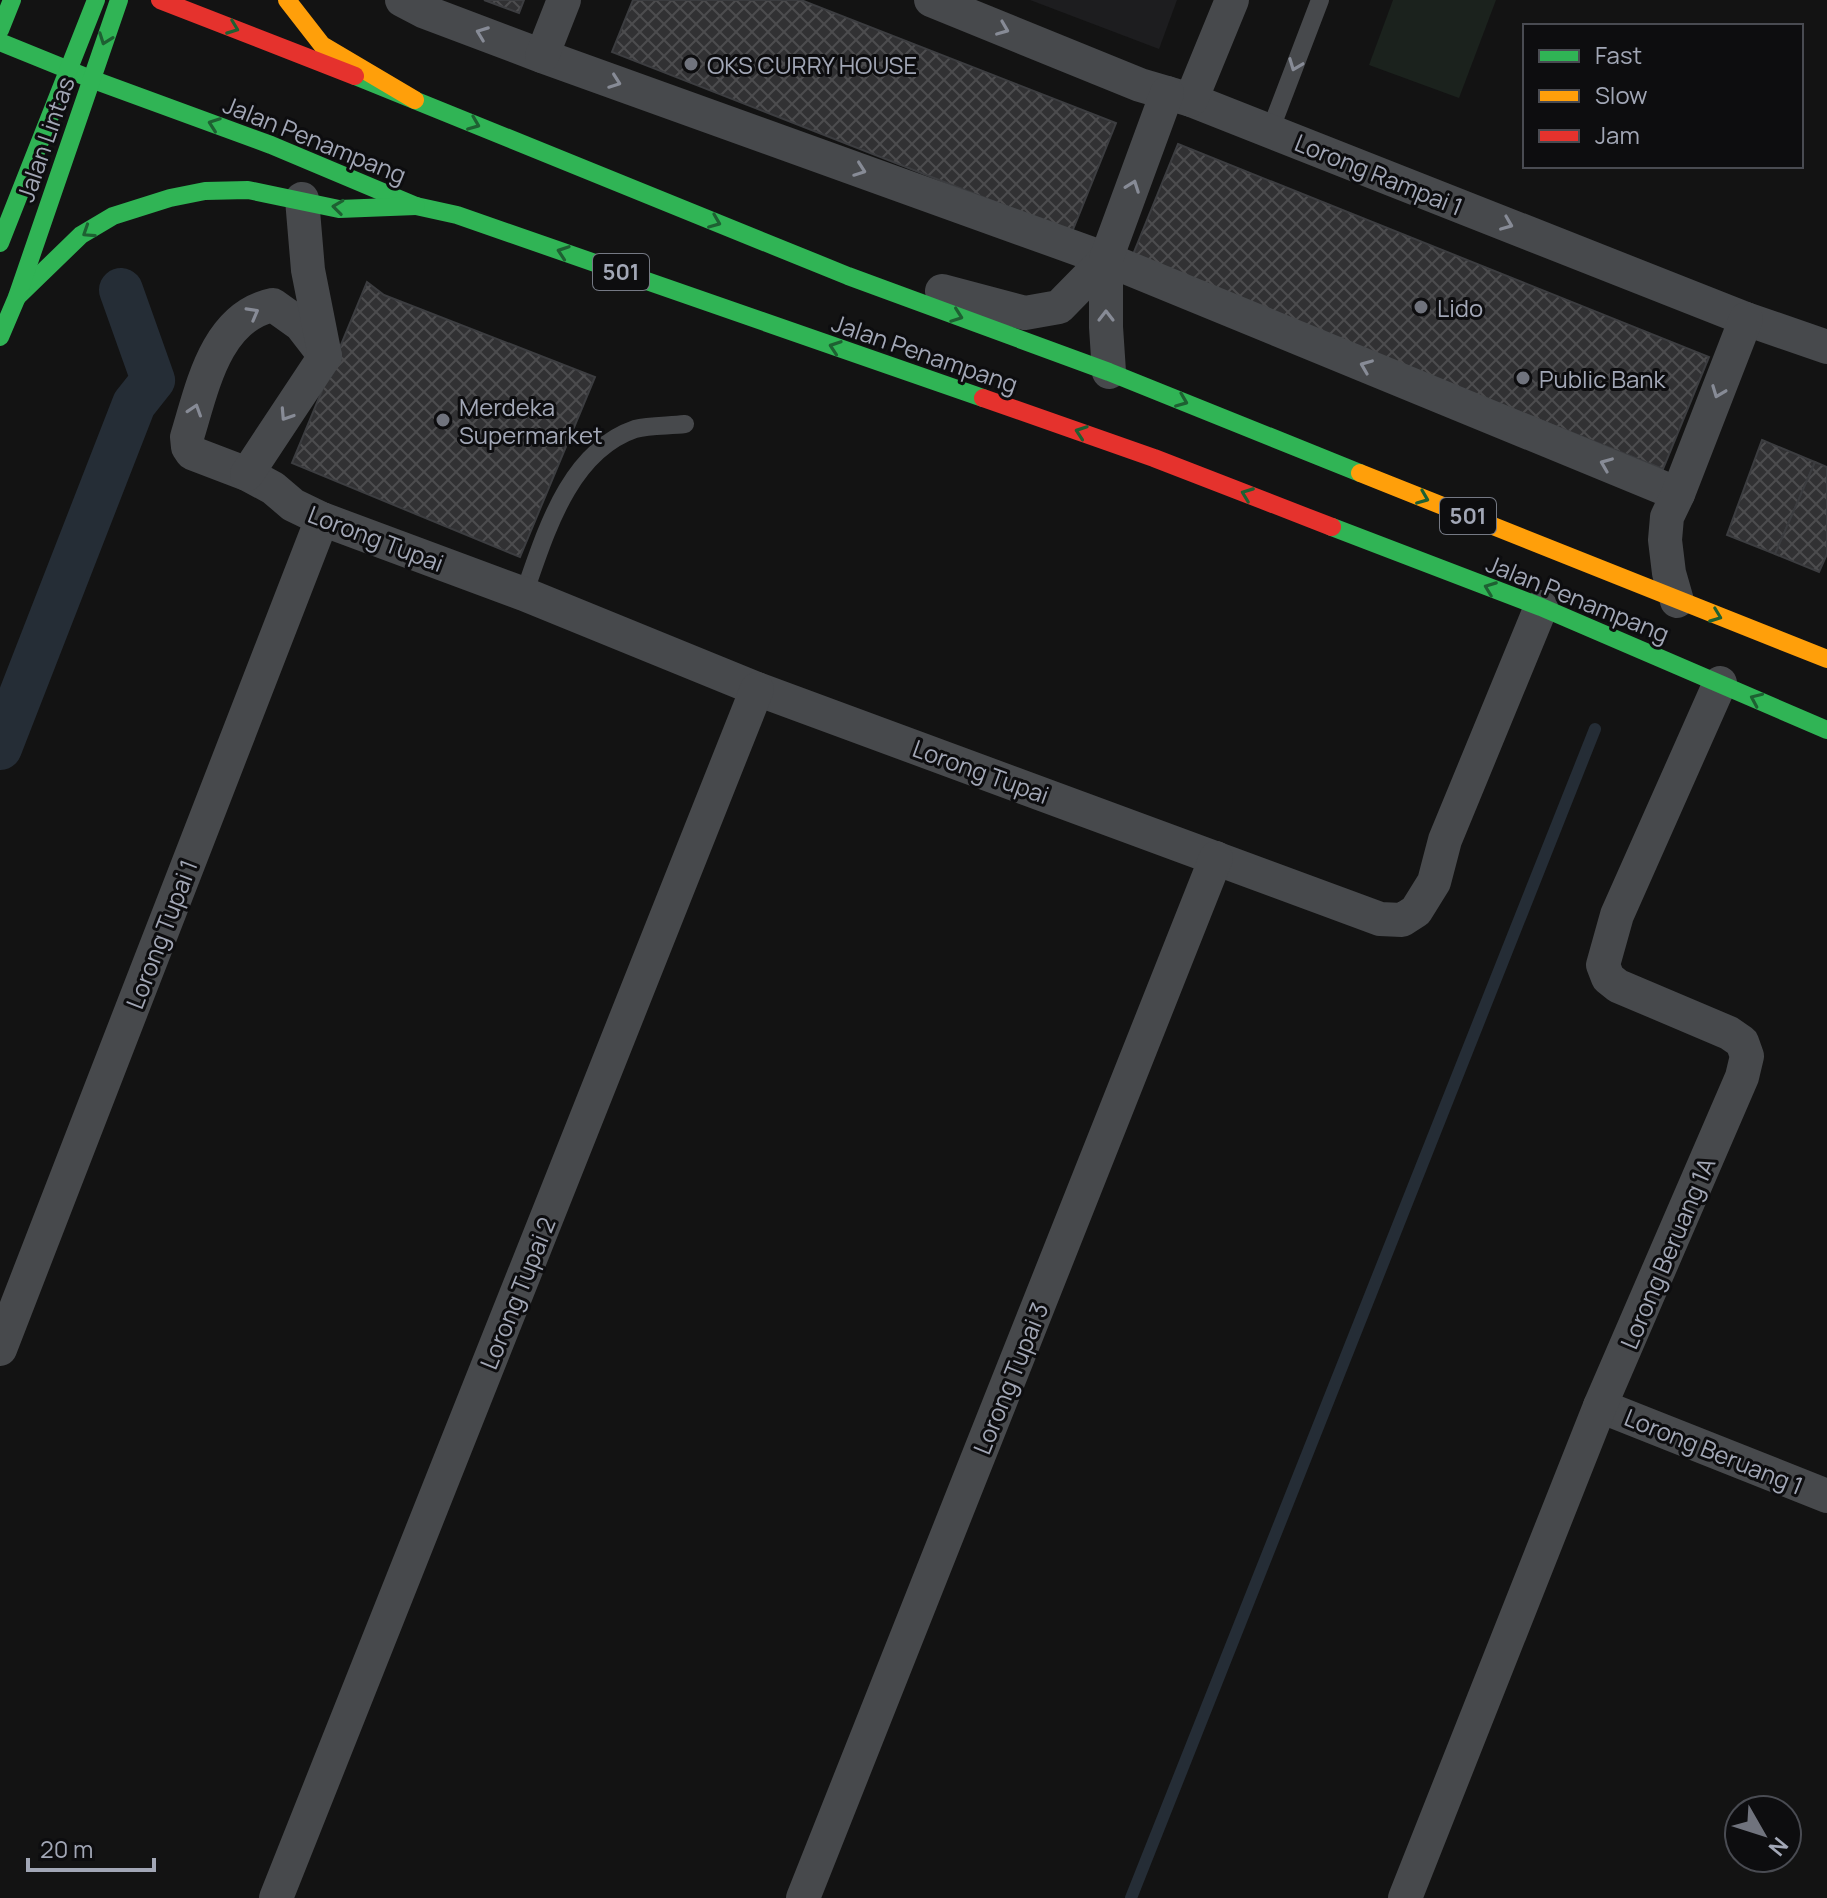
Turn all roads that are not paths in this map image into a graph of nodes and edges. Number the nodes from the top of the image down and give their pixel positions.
1 (12, 0) edge
2 (96, 0) edge
3 (119, 0) edge
4 (160, 0) edge
5 (287, 0) edge
6 (402, 0) edge
7 (564, 0) edge
8 (931, 0) edge
9 (1232, 0) edge
10 (1320, 0) edge
11 (0, 30) edge
12 (0, 42) edge
13 (542, 56) junction
14 (91, 79) junction
15 (1179, 96) junction
16 (415, 100) junction
17 (1270, 131) junction
18 (302, 199) junction
19 (0, 204) edge
20 (416, 206) junction
21 (0, 243) edge
22 (1106, 259) junction
23 (848, 276) junction
24 (17, 297) junction
25 (1746, 319) junction
26 (0, 337) edge
27 (1827, 347) edge
28 (325, 356) junction
29 (1109, 382) junction
30 (685, 424) dead end
31 (1128, 427) dead end
32 (1154, 458) junction
33 (247, 474) junction
34 (1678, 494) junction
35 (322, 519) junction
36 (524, 594) junction
37 (1677, 601) junction
38 (1541, 607) junction
39 (1827, 659) edge
40 (1720, 683) junction
41 (757, 689) junction
42 (1827, 730) edge
43 (1216, 858) junction
44 (0, 1349) edge
45 (1600, 1406) junction
46 (1827, 1496) edge
47 (276, 1898) edge
48 (803, 1898) edge
49 (1405, 1898) edge

1 - 11 main road
2 - 21 main road, Jalan Lintas, bridge
3 -> 14 main road, Jalan Lintas
4 -> 16 main road, Jalan Penampang / 501
5 - 16 main road
13 -> 6 street
7 - 13 street
8 -> 15 street, Lorong Rampai 1
9 - 15 street
10 -> 17 lane
12 - 14 main road, Jalan Penampang / 501
13 -> 22 street
20 -> 14 main road, Jalan Penampang / 501
14 - 24 main road, Jalan Lintas
15 - 17 street, Lorong Rampai 1
22 -> 15 street
16 -> 23 main road, Jalan Penampang / 501
17 -> 25 street, Lorong Rampai 1
20 -> 18 main road
18 -> 24 main road
18 - 28 street
19 - 24 main road
32 -> 20 main road, Jalan Penampang / 501
22 - 23 street
29 -> 22 street
34 -> 22 street
23 -> 29 main road, Jalan Penampang / 501
24 - 26 main road, Jalan Lintas
25 - 27 street, Lorong Rampai 1
25 -> 34 street
28 -> 33 street
33 -> 28 street, Lorong Tupai
29 -> 37 main road, Jalan Penampang / 501
30 - 36 lane
31 - 32 main road
38 -> 32 main road, Jalan Penampang / 501
33 - 35 street, Lorong Tupai
34 - 37 street
35 - 36 street, Lorong Tupai
35 - 44 street, Lorong Tupai 1
36 - 41 street, Lorong Tupai
37 -> 39 main road, Jalan Penampang / 501
38 - 40 main road, Jalan Penampang / 501
38 - 43 street, Lorong Tupai
42 -> 40 main road, Jalan Penampang / 501
40 - 45 street, Lorong Beruang 1A
41 - 43 street, Lorong Tupai
41 - 47 street, Lorong Tupai 2
43 - 48 street, Lorong Tupai 3
45 - 46 street, Lorong Beruang 1
45 - 49 street, Lorong Beruang 1A

